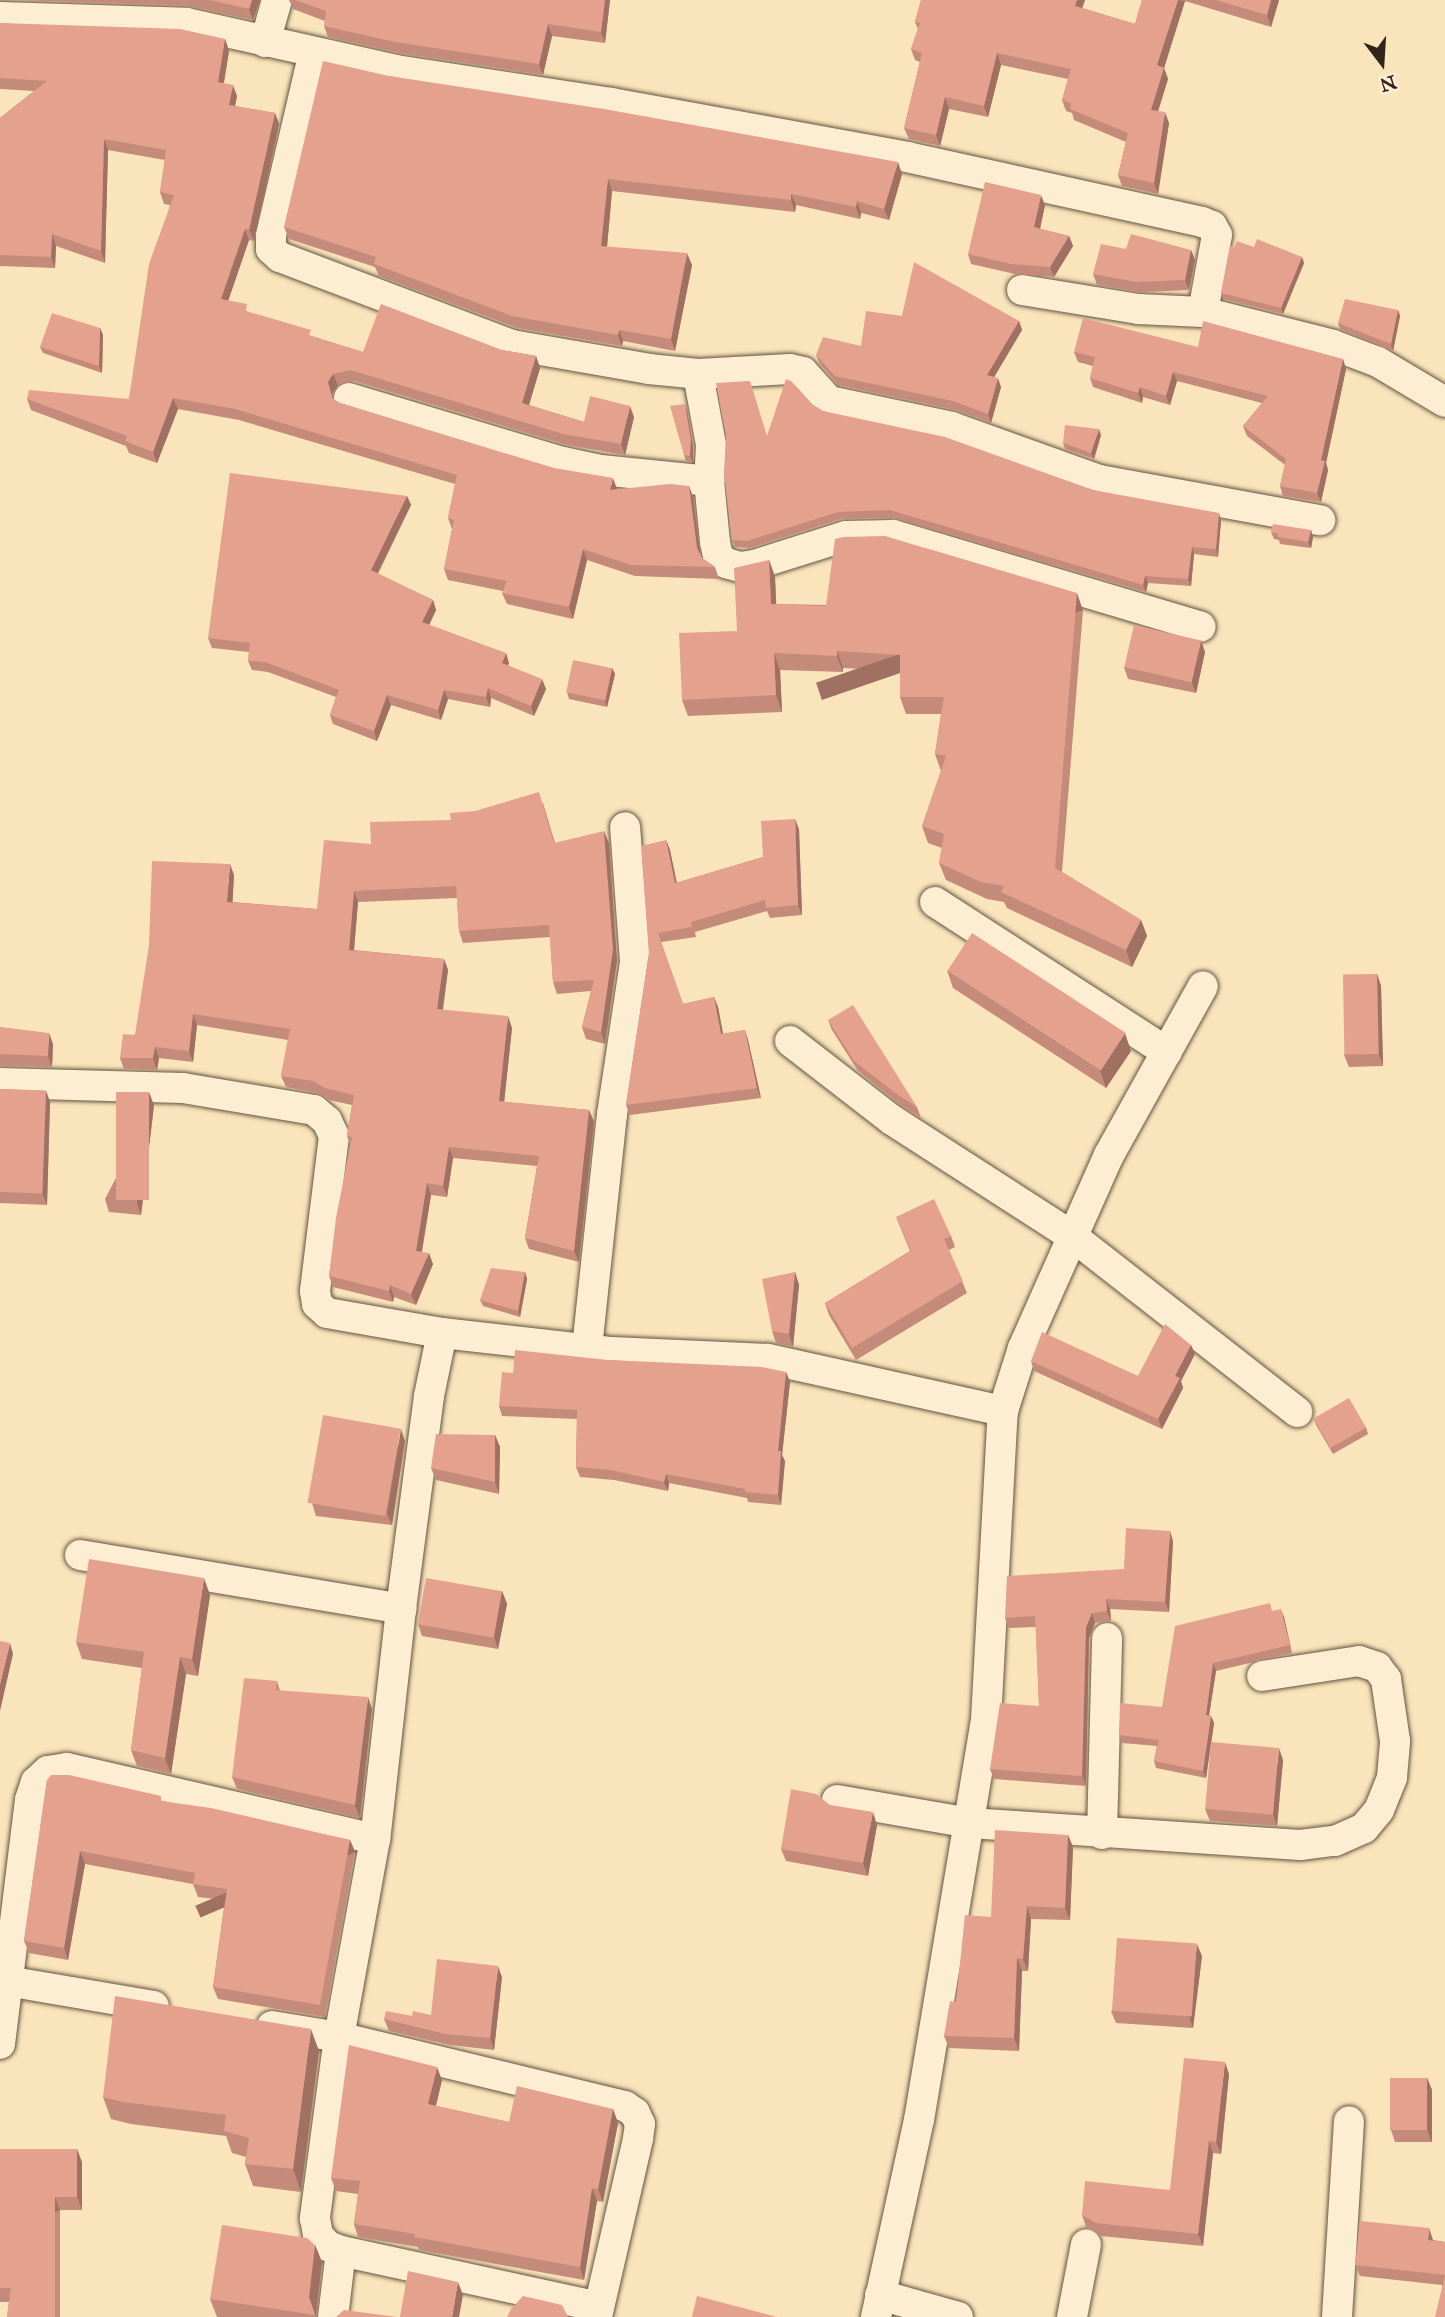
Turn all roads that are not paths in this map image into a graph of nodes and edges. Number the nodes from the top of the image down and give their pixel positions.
1 (277, 0) edge
2 (0, 17) edge
3 (265, 42) junction
4 (314, 52) junction
5 (1022, 290) dead end
6 (1203, 312) junction
7 (698, 374) junction
8 (349, 398) dead end
9 (1445, 402) edge
10 (709, 481) junction
11 (1320, 520) dead end
12 (1201, 627) dead end
13 (625, 827) dead end
14 (935, 902) dead end
15 (1203, 986) dead end
16 (790, 1041) dead end
17 (1167, 1052) junction
18 (0, 1083) edge
19 (1072, 1236) junction
20 (442, 1333) junction
21 (587, 1348) junction
22 (1003, 1411) junction
23 (1297, 1412) dead end
24 (80, 1555) dead end
25 (401, 1609) junction
26 (1107, 1638) dead end
27 (1262, 1675) dead end
28 (837, 1800) dead end
29 (970, 1824) junction
30 (1102, 1834) junction
31 (375, 1839) junction
32 (7, 1981) junction
33 (180, 2010) edge
34 (246, 2021) edge
35 (339, 2037) junction
36 (0, 2044) edge
37 (1349, 2121) dead end
38 (1086, 2244) dead end
39 (341, 2251) junction
40 (878, 2306) edge
41 (598, 2312) edge
42 (333, 2317) edge
43 (958, 2317) edge
44 (1072, 2317) edge
45 (1337, 2317) edge

1 - 3 street
2 - 3 street
3 - 4 street
4 - 6 street
4 - 7 street
5 - 6 street
6 - 9 street
7 - 10 street
7 - 11 street
8 - 10 street
10 - 12 street
13 - 21 street
14 - 17 street
15 - 17 street
16 - 19 street
17 - 19 street
18 - 20 street
19 - 22 street
19 - 23 street
20 - 21 street
20 - 25 street
21 - 22 street
22 - 29 street
24 - 25 street
25 - 31 street
26 - 30 street
27 - 30 street
28 - 29 street
29 - 30 street
29 - 40 street
31 - 32 street
31 - 35 street
32 - 33 street
32 - 36 street
34 - 35 street
35 - 39 street
35 - 41 street
37 - 45 street
38 - 44 street
39 - 41 street
39 - 42 street
40 - 43 street

